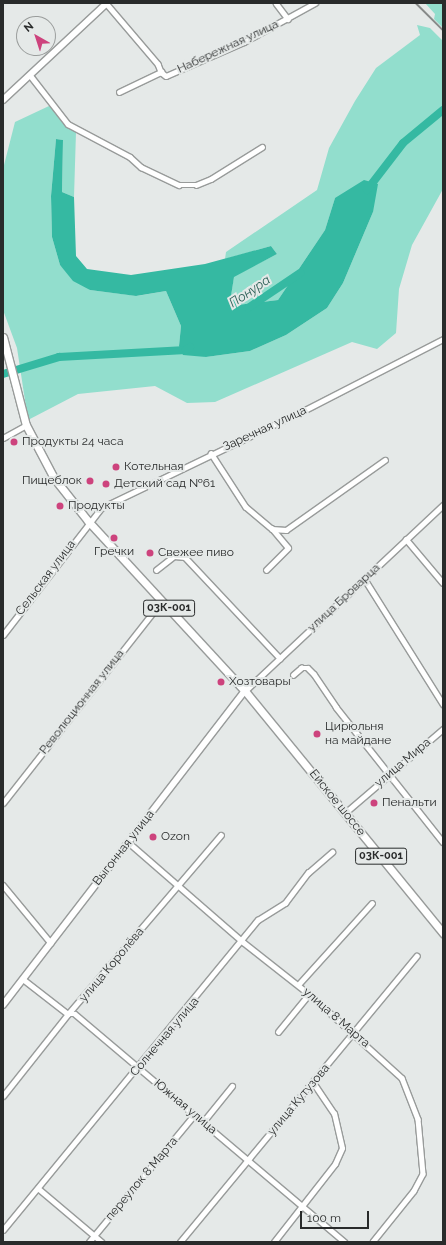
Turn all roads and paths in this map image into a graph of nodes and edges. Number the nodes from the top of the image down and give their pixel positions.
1 (107, 3) edge
2 (276, 3) edge
3 (315, 3) edge
4 (288, 18) junction
5 (160, 72) junction
6 (30, 75) junction
7 (119, 92) dead end
8 (3, 99) edge
9 (262, 147) dead end
10 (3, 337) edge
11 (443, 339) edge
12 (26, 425) junction
13 (3, 438) edge
14 (211, 453) junction
15 (385, 460) dead end
16 (443, 505) edge
17 (88, 521) junction
18 (272, 529) junction
19 (406, 539) junction
20 (156, 570) dead end
21 (266, 570) dead end
22 (364, 578) junction
23 (443, 583) edge
24 (162, 601) junction
25 (3, 635) edge
26 (280, 658) junction
27 (294, 675) dead end
28 (245, 691) junction
29 (443, 704) edge
30 (443, 729) edge
31 (390, 774) junction
32 (3, 803) edge
33 (345, 813) junction
34 (221, 835) dead end
35 (128, 842) junction
36 (443, 842) edge
37 (332, 852) dead end
38 (3, 885) edge
39 (178, 886) junction
40 (372, 903) dead end
41 (443, 933) edge
42 (244, 942) junction
43 (51, 943) junction
44 (417, 956) dead end
45 (23, 978) junction
46 (298, 985) junction
47 (309, 994) junction
48 (3, 1004) edge
49 (68, 1014) junction
50 (278, 1032) dead end
51 (354, 1033) junction
52 (138, 1069) junction
53 (313, 1083) junction
54 (232, 1086) dead end
55 (3, 1096) edge
56 (194, 1115) junction
57 (203, 1122) junction
58 (249, 1160) junction
59 (39, 1189) junction
60 (303, 1206) junction
61 (3, 1230) edge
62 (94, 1236) junction
63 (89, 1242) edge
64 (102, 1242) edge
65 (180, 1242) edge
66 (274, 1242) edge
67 (345, 1242) edge
68 (373, 1242) edge

1 - 5 street
1 - 6 main road
2 - 4 street
3 - 4 street, Набережная улица
4 - 5 street, Набережная улица
5 - 7 street, Набережная улица
6 - 8 main road
6 - 9 street
10 - 12 main road, 03К-001
11 - 14 street, Заречная улица
12 - 13 street
12 - 17 main road, 03К-001
14 - 17 street, Заречная улица
14 - 18 street
15 - 18 street
16 - 19 street, улица Броварца
17 - 24 main road, 03К-001
17 - 25 street, Сельская улица
18 - 21 street
19 - 22 street, улица Броварца
19 - 23 street
20 - 26 street
22 - 26 street, улица Броварца
22 - 29 street
24 - 28 main road, 03К-001
24 - 32 street, Революционная улица
26 - 28 street, улица Броварца
27 - 31 street
28 - 33 main road, Ейское шоссе / 03К-001
28 - 35 street, Выгонная улица
30 - 31 street, улица Мира
31 - 33 street, улица Мира
31 - 36 street
33 - 41 main road, Ейское шоссе / 03К-001
34 - 39 street, улица Королёва
35 - 39 street, улица 8 Марта
35 - 43 street, Выгонная улица
37 - 42 street, Солнечная улица
38 - 43 street
39 - 42 street, улица 8 Марта
39 - 49 street, улица Королёва
40 - 46 street
42 - 46 street, улица 8 Марта
42 - 52 street, Солнечная улица
43 - 45 street, Выгонная улица
44 - 51 street, улица Кутузова
45 - 48 street, Выгонная улица
45 - 49 street, Южная улица
46 - 47 street, улица 8 Марта
47 - 50 street
47 - 51 street, улица 8 Марта
49 - 52 street, Южная улица
49 - 55 street, улица Королёва
51 - 53 street, улица Кутузова
51 - 68 street, улица 8 Марта
52 - 56 street, Южная улица
52 - 59 street, Солнечная улица
53 - 58 street, улица Кутузова
53 - 60 street
54 - 57 street
56 - 57 street, Южная улица
56 - 62 street, переулок 8 Марта
57 - 58 street, Южная улица
58 - 60 street, Южная улица
58 - 65 street, улица Кутузова
59 - 61 street, Солнечная улица
59 - 62 street
60 - 66 street
60 - 67 street, Южная улица
62 - 63 street, переулок 8 Марта
62 - 64 street

